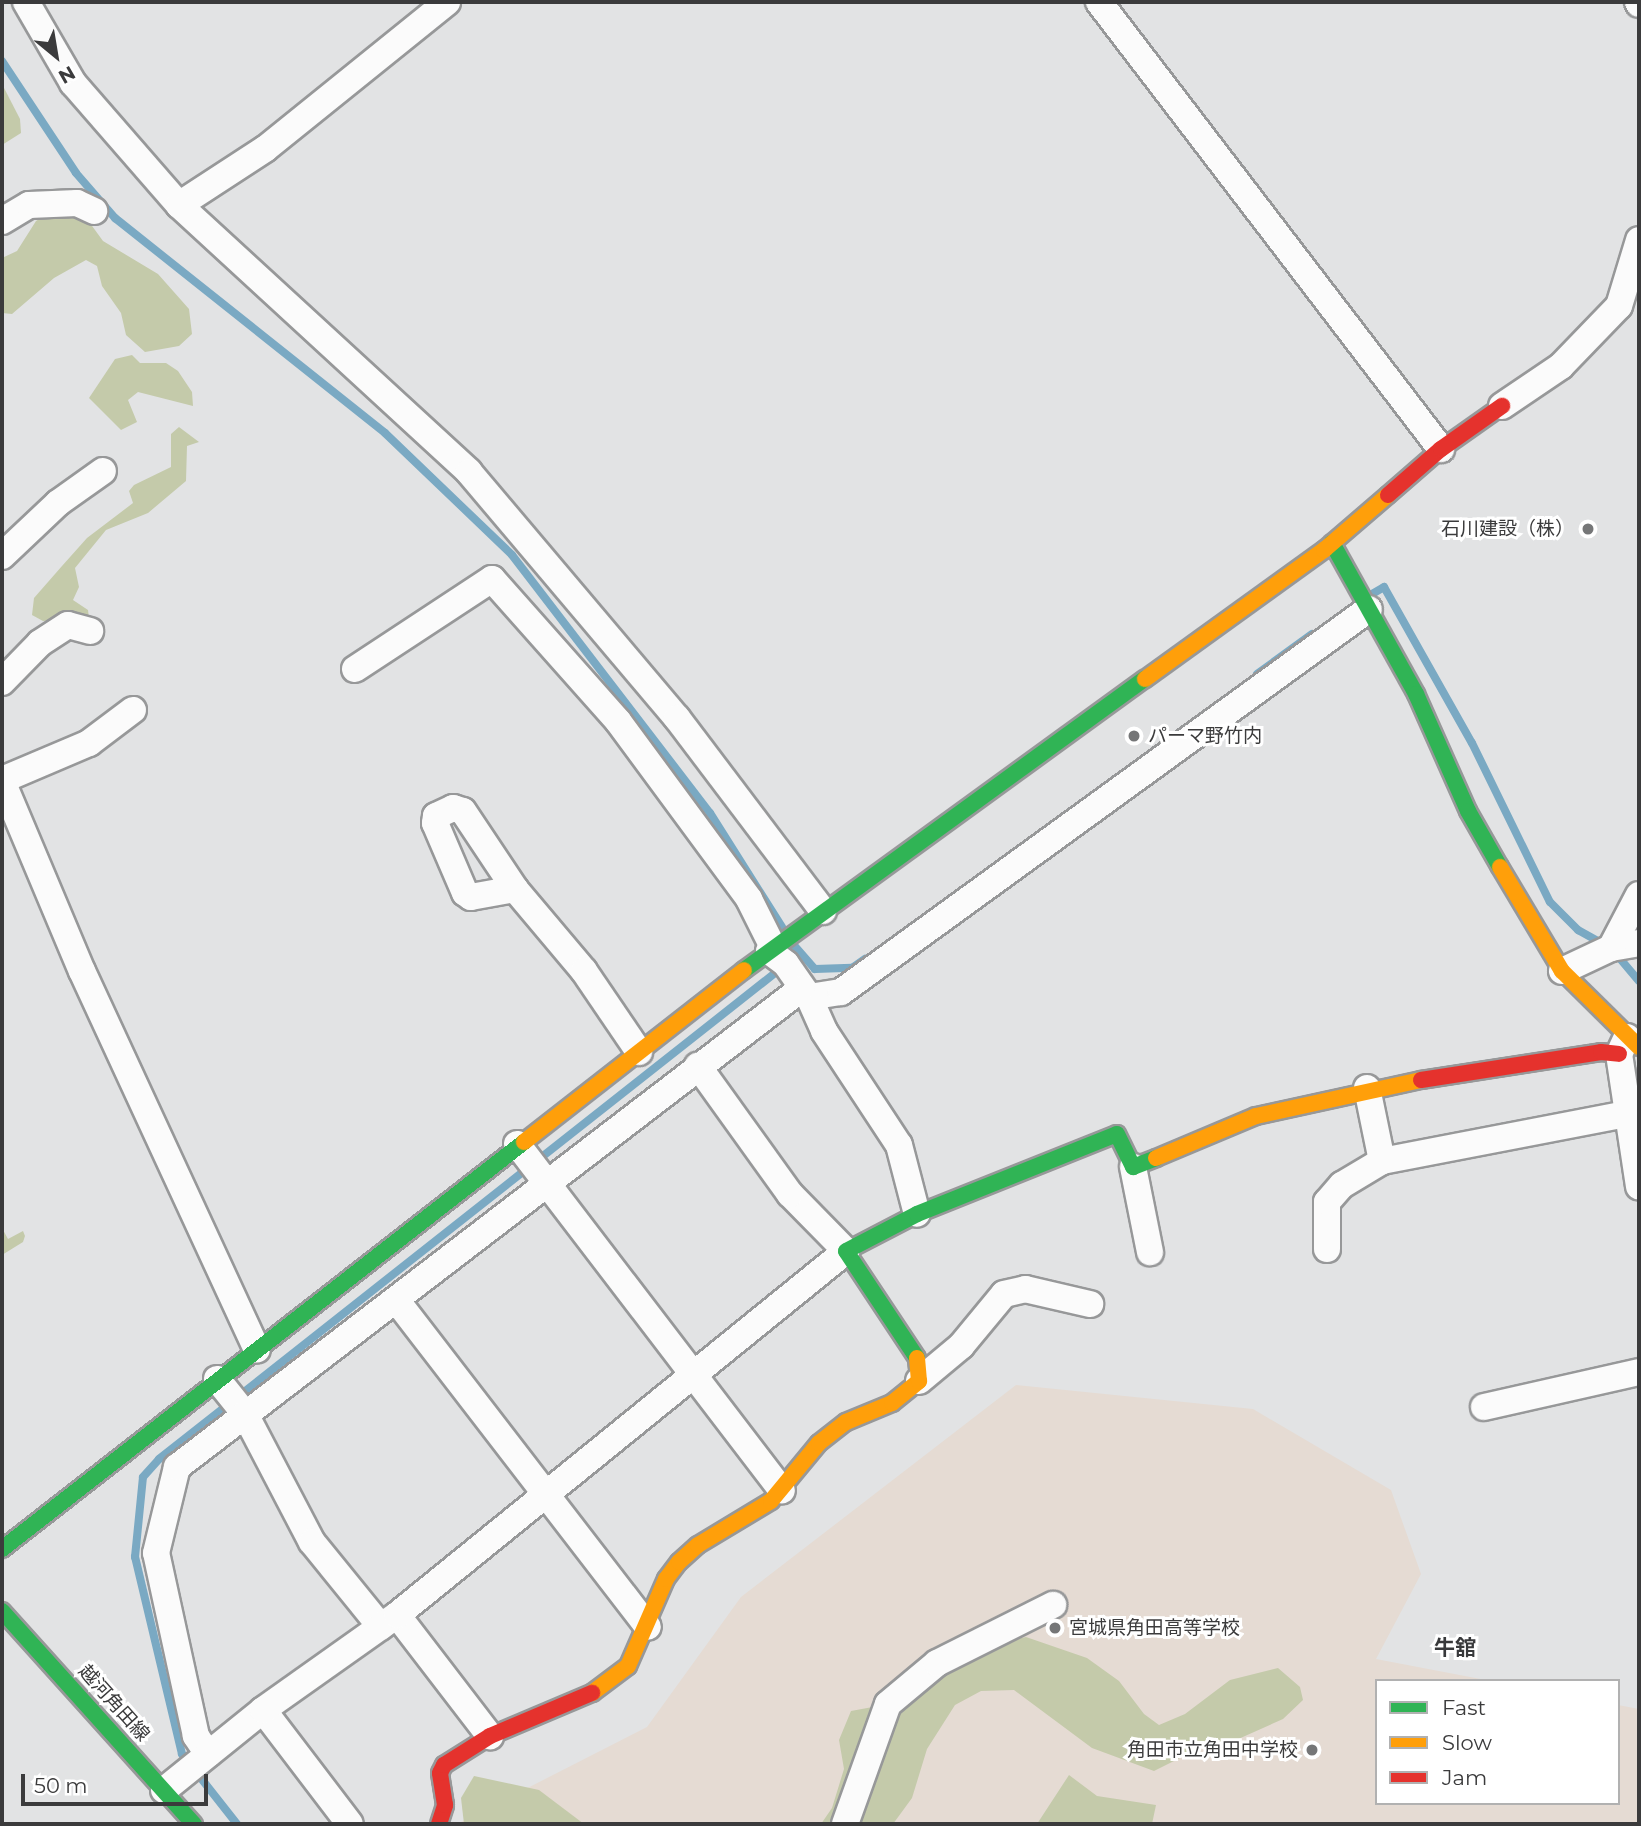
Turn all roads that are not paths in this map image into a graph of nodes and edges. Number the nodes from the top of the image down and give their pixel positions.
1 (26, 2) edge
2 (447, 2) edge
3 (1099, 2) edge
4 (179, 205) junction
5 (94, 211) dead end
6 (2, 221) edge
7 (1639, 240) edge
8 (1502, 406) joint
9 (1441, 450) junction
10 (103, 471) dead end
11 (1332, 542) junction
12 (2, 556) edge
13 (1369, 610) junction
14 (90, 631) dead end
15 (355, 669) dead end
16 (2, 682) edge
17 (133, 710) dead end
18 (2, 781) edge
19 (515, 889) dead end
20 (1639, 895) edge
21 (823, 911) junction
22 (1639, 943) edge
23 (1611, 948) junction
24 (771, 950) junction
25 (1562, 971) junction
26 (805, 993) junction
27 (1629, 1046) edge
28 (639, 1052) junction
29 (698, 1066) junction
30 (1367, 1088) junction
31 (1631, 1113) junction
32 (517, 1144) junction
33 (1382, 1161) junction
34 (1133, 1167) junction
35 (546, 1184) junction
36 (1639, 1187) edge
37 (917, 1214) junction
38 (1328, 1249) dead end
39 (846, 1251) junction
40 (1150, 1252) dead end
41 (397, 1301) junction
42 (1090, 1304) dead end
43 (257, 1349) junction
44 (1639, 1372) edge
45 (694, 1378) junction
46 (217, 1379) junction
47 (919, 1381) junction
48 (1484, 1407) dead end
49 (245, 1414) junction
50 (782, 1490) junction
51 (545, 1495) junction
52 (2, 1549) edge
53 (1053, 1605) dead end
54 (2, 1611) edge
55 (389, 1621) junction
56 (648, 1627) junction
57 (263, 1710) junction
58 (490, 1735) junction
59 (208, 1754) junction
60 (164, 1790) junction
61 (194, 1824) edge
62 (350, 1824) edge
63 (439, 1824) edge
64 (845, 1824) edge

1 - 4 street
2 - 4 street
3 - 9 street
4 - 21 street
5 - 6 street
7 - 8 street
8 - 9 street
9 - 11 street
10 - 12 street
11 - 13 street
11 - 21 street
13 - 25 street
13 - 26 street
14 - 16 street
15 - 24 street
17 - 18 street
18 - 43 street
19 - 28 street
20 - 23 street
21 - 24 street
22 - 23 street
23 - 25 street
24 - 26 street
24 - 28 street
25 - 27 street
26 - 29 street
26 - 37 street
27 - 30 street
27 - 31 street
28 - 32 street
29 - 35 street
29 - 39 street
30 - 33 street
30 - 34 street
31 - 33 street
31 - 36 street
32 - 35 street
32 - 43 street
33 - 38 street
34 - 37 street
34 - 40 street
35 - 41 street
35 - 45 street
37 - 39 street
39 - 45 street
39 - 47 street
41 - 49 street
41 - 51 street
42 - 47 street
43 - 46 street
44 - 48 street
45 - 50 street
45 - 51 street
46 - 49 street
46 - 52 street
47 - 50 street
49 - 55 street
49 - 59 street
50 - 56 street
51 - 55 street
51 - 56 street
53 - 64 street
54 - 60 street, 越河角田線
55 - 57 street
55 - 58 street
56 - 58 street
57 - 59 street
57 - 62 street
58 - 63 street
59 - 60 street
60 - 61 street, 越河角田線

